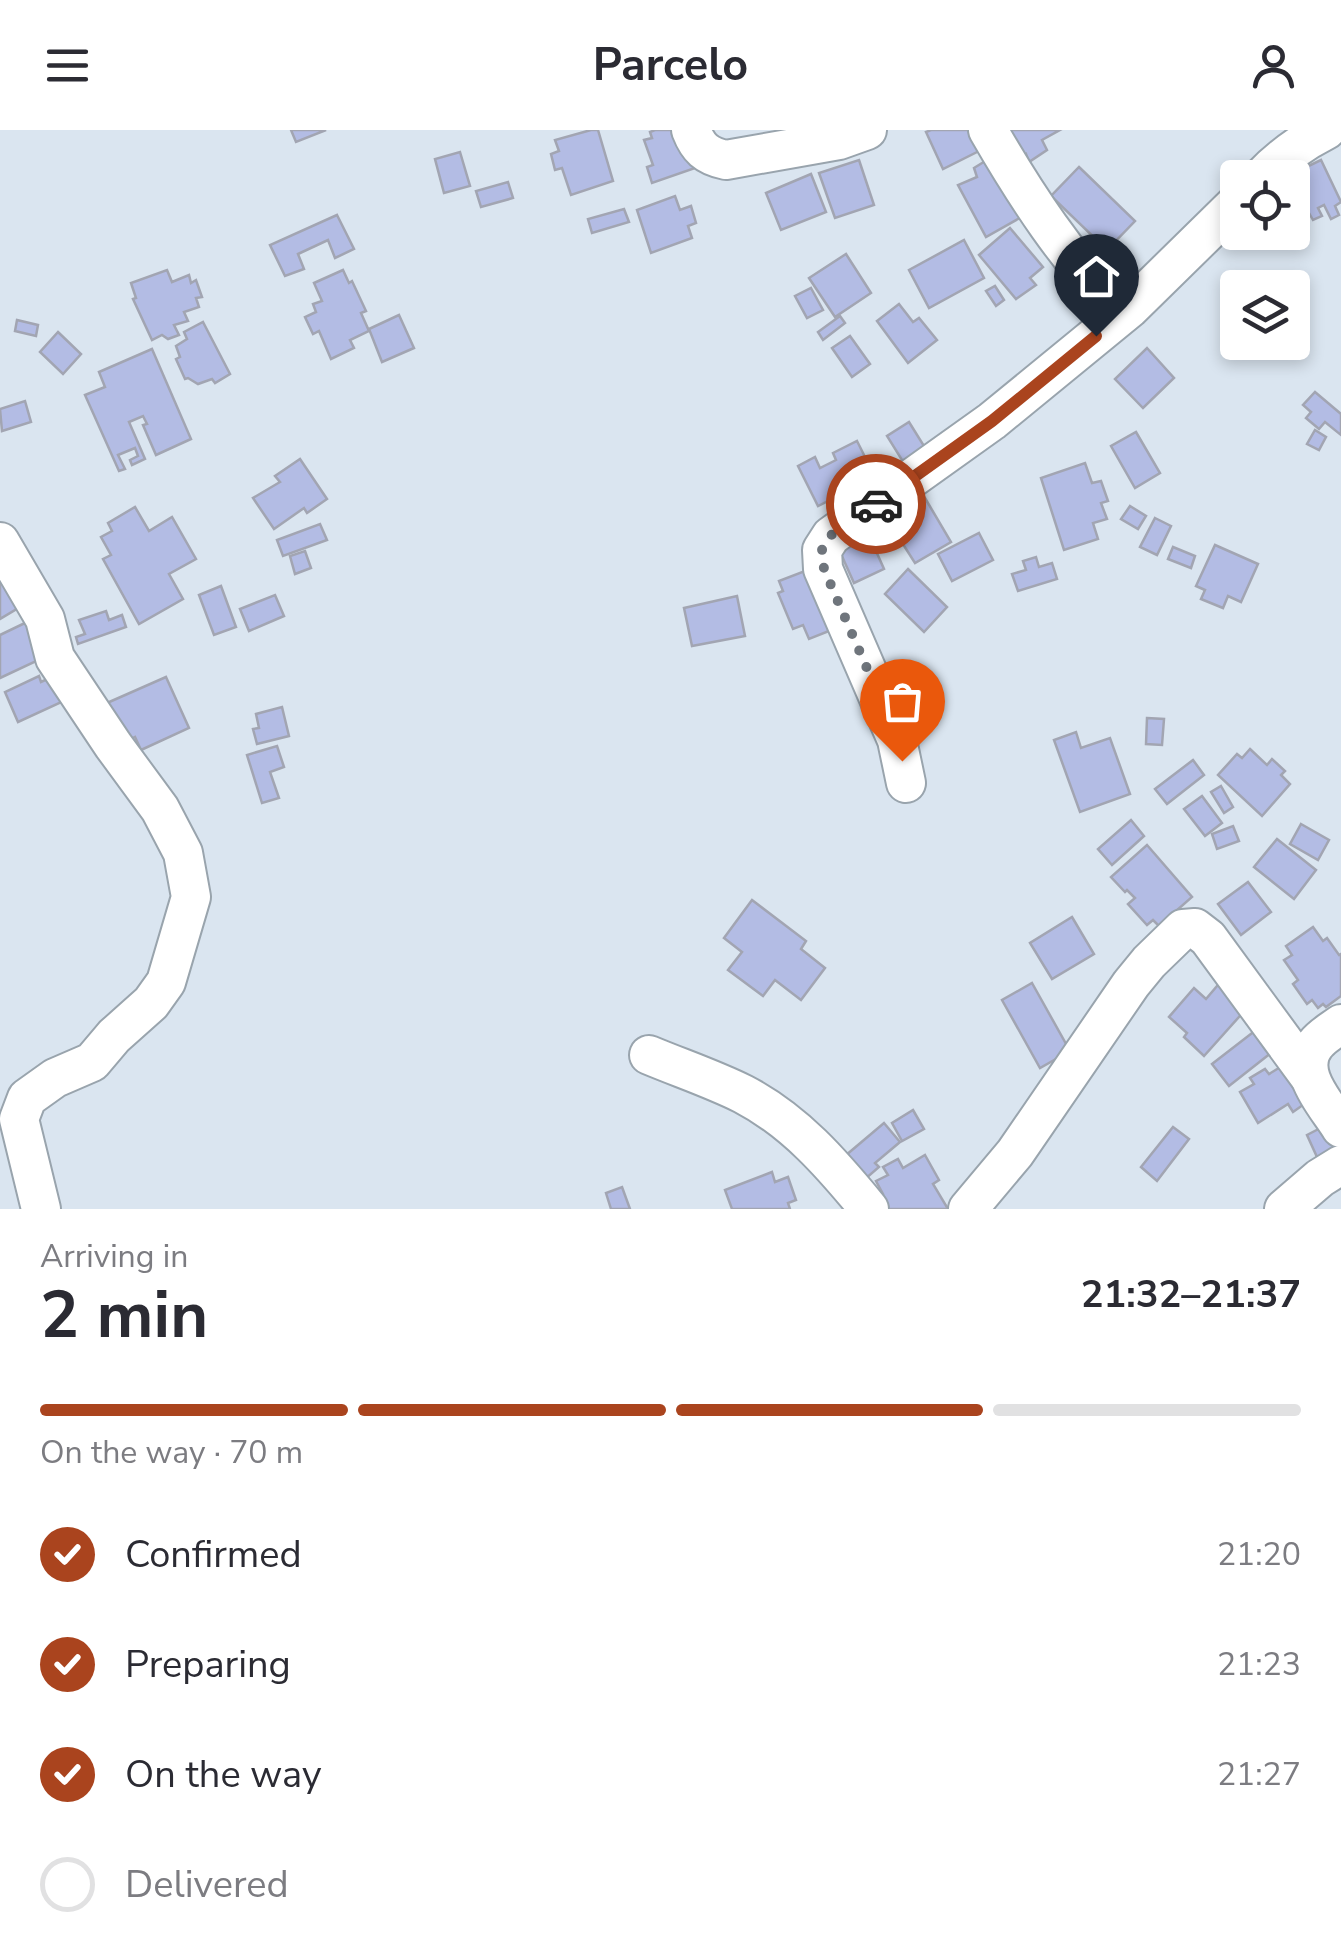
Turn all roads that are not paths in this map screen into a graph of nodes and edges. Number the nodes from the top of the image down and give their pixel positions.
1 (691, 130) edge
2 (867, 130) edge
3 (988, 130) edge
4 (1326, 130) edge
5 (1280, 160) edge
6 (1220, 219) edge
7 (1122, 314) junction
8 (0, 542) edge
9 (906, 783) dead end
10 (1341, 1024) edge
11 (649, 1054) dead end
12 (1308, 1076) junction
13 (1341, 1128) edge
14 (1341, 1164) edge
15 (1287, 1208) edge
16 (40, 1209) edge
17 (869, 1209) edge
18 (968, 1209) edge

1 - 2 street
3 - 7 street
4 - 5 street
6 - 7 street
7 - 9 street
8 - 16 street
10 - 12 street
11 - 17 street
12 - 13 street
12 - 18 street
14 - 15 street

